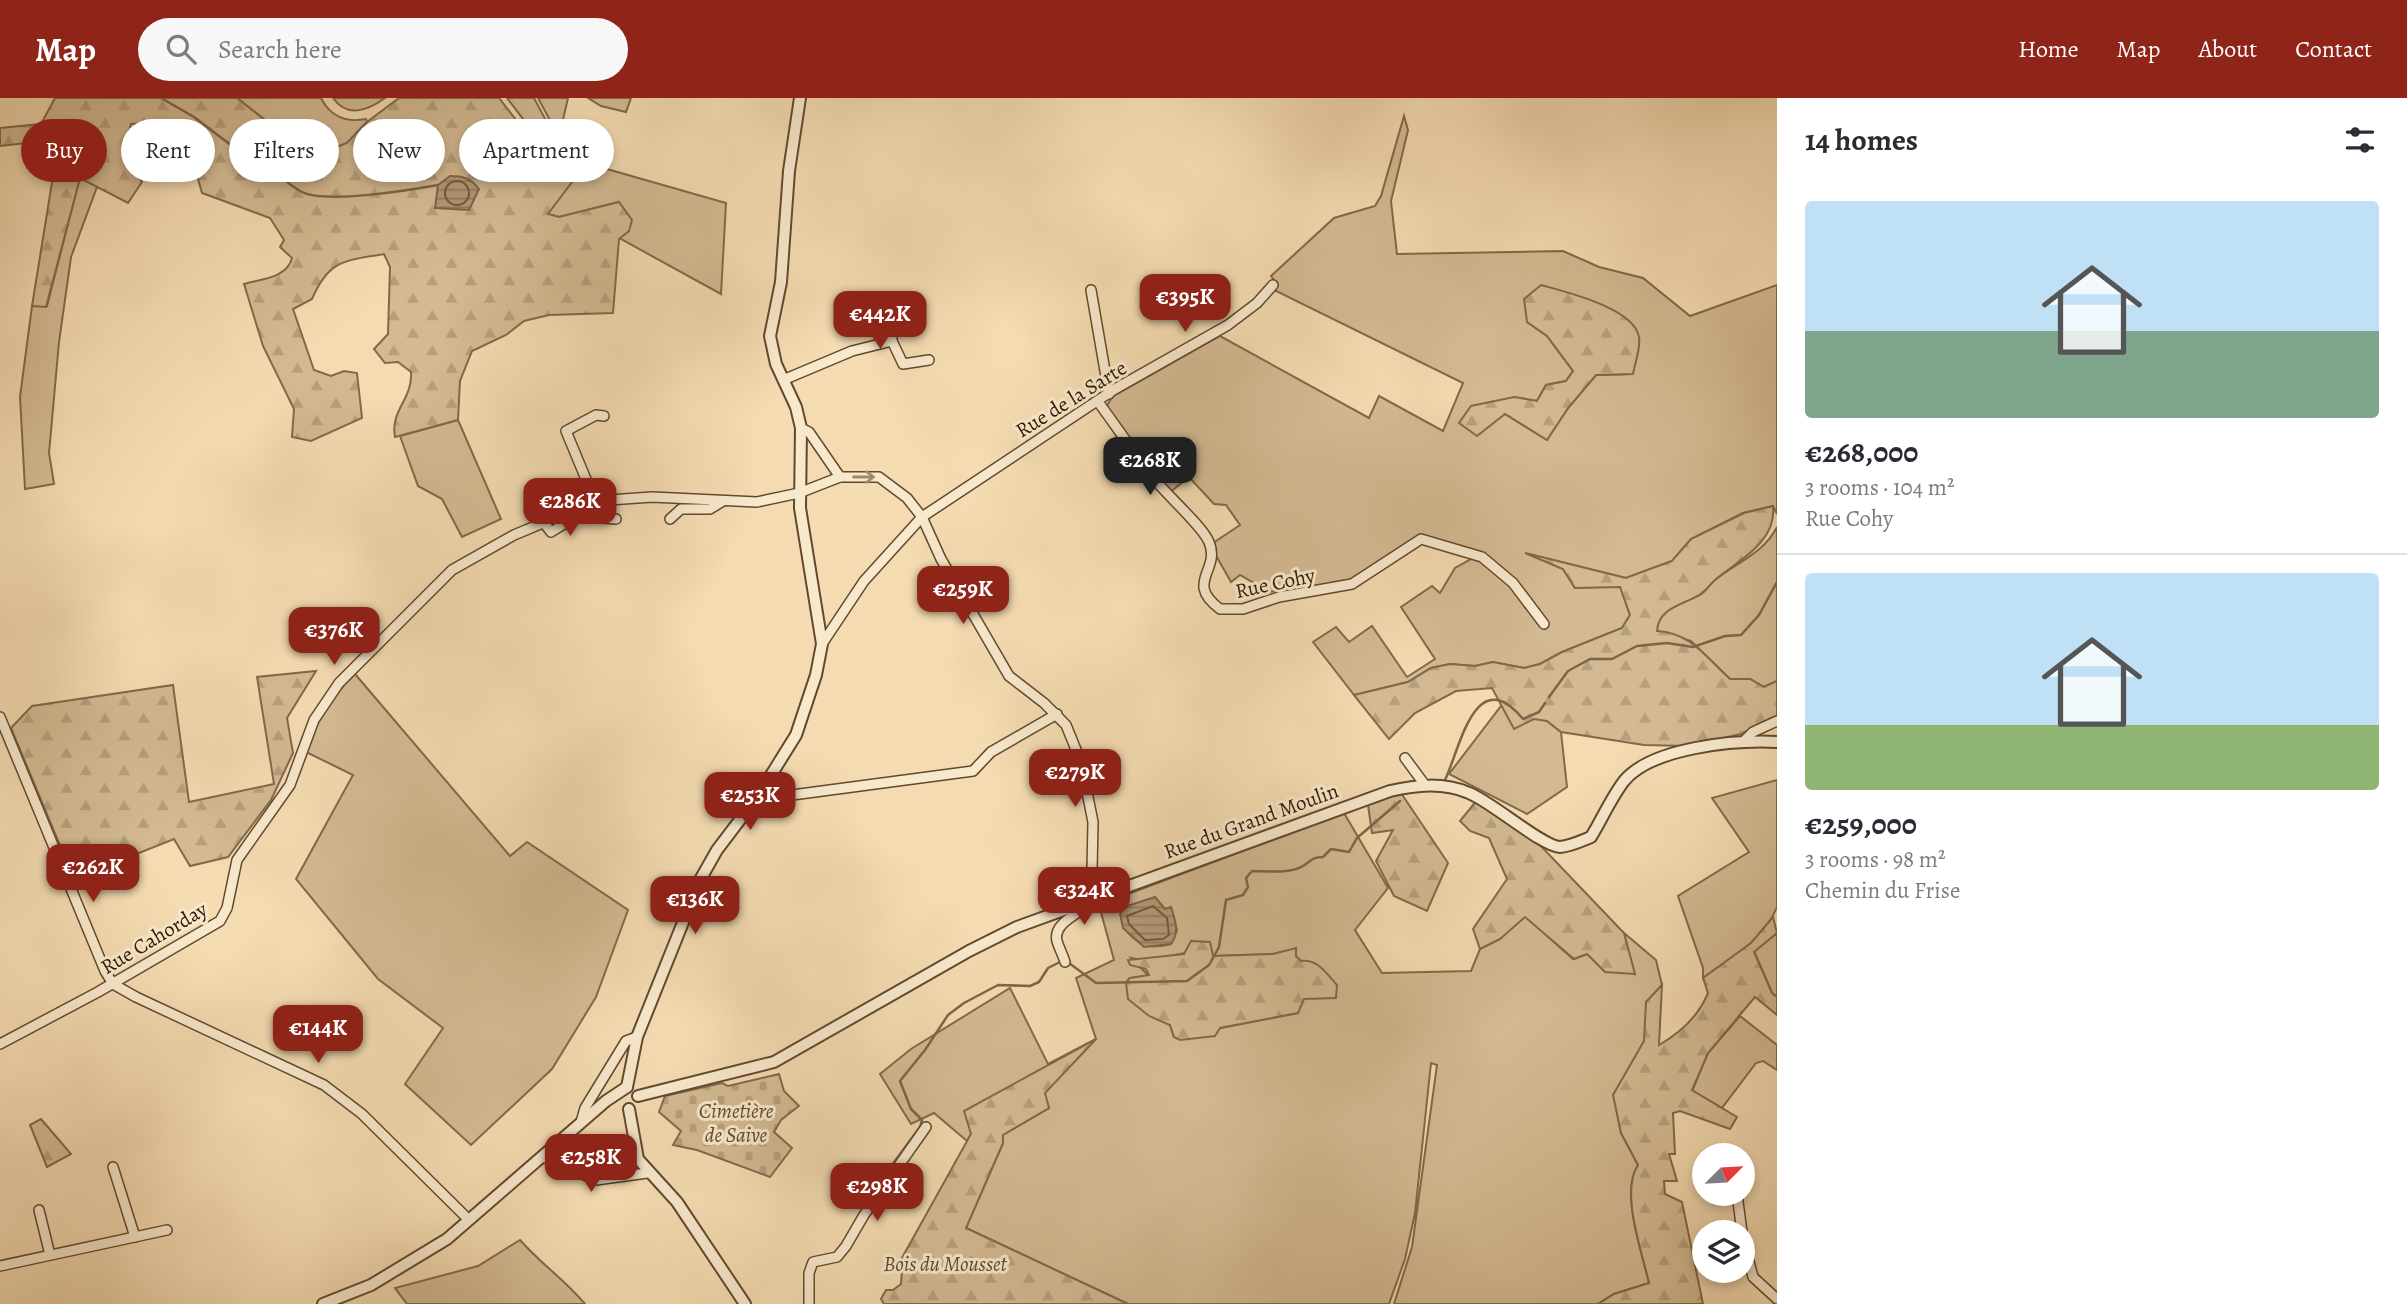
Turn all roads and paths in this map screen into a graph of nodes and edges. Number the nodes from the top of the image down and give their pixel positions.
1 (800, 98) edge
2 (1273, 285) dead end
3 (1091, 290) dead end
4 (914, 313) dead end
5 (892, 341) junction
6 (929, 360) dead end
7 (783, 380) junction
8 (1109, 394) junction
9 (1099, 402) junction
10 (604, 416) dead end
11 (801, 428) junction
12 (839, 477) junction
13 (799, 493) junction
14 (724, 500) junction
15 (595, 501) junction
16 (922, 517) junction
17 (616, 519) dead end
18 (670, 519) dead end
19 (544, 523) junction
20 (1544, 624) dead end
21 (822, 644) junction
22 (1057, 714) junction
23 (0, 717) edge
24 (1777, 721) edge
25 (1745, 740) junction
26 (1777, 742) edge
27 (1405, 758) dead end
28 (1425, 785) junction
29 (758, 796) junction
30 (1096, 897) junction
31 (1065, 960) dead end
32 (113, 984) junction
33 (637, 1037) junction
34 (0, 1044) edge
35 (627, 1087) junction
36 (638, 1096) junction
37 (621, 1103) junction
38 (581, 1122) junction
39 (926, 1127) dead end
40 (542, 1157) junction
41 (113, 1167) dead end
42 (647, 1173) junction
43 (38, 1210) dead end
44 (469, 1220) junction
45 (167, 1230) dead end
46 (135, 1237) junction
47 (50, 1255) junction
48 (0, 1266) edge
49 (1755, 1279) edge
50 (1777, 1299) edge
51 (323, 1304) edge
52 (745, 1304) edge
53 (809, 1304) edge

1 - 7 street
2 - 8 street, Rue de la Sarte
3 - 8 street
4 - 5 street
5 - 6 street
5 - 7 street
7 - 11 street
8 - 9 street, Rue de la Sarte
9 - 16 street, Rue de la Sarte
9 - 20 street, Rue Cohy
10 - 15 street
11 - 12 street
11 - 13 street
12 - 13 street, Rue Cahorday
12 -> 16 street
13 - 14 street, Rue Cahorday
13 - 21 street
14 - 15 street, Rue Cahorday
14 - 18 street
15 - 19 street, Rue Cahorday
16 - 21 street, Rue de la Sarte
16 - 22 street
17 - 19 street
19 - 32 street, Rue Cahorday
21 - 29 street
22 - 29 street
22 - 30 street
23 - 32 street
24 - 25 street
25 - 26 street
25 - 28 street, Rue du Grand Moulin
27 - 28 street
28 - 30 street, Rue du Grand Moulin
29 - 33 street
30 - 31 street
30 - 36 street, Rue du Grand Moulin
32 - 34 street, Rue Cahorday
32 - 44 street
33 - 35 street
33 - 38 street
35 - 36 street
35 - 37 street
36 - 37 street
37 - 38 street
37 - 42 street
38 - 40 street
39 - 53 street
40 - 42 street
40 - 44 street
41 - 46 street
42 - 52 street
43 - 47 street
44 - 51 street
45 - 46 street
46 - 47 street
47 - 48 street
49 - 50 street

